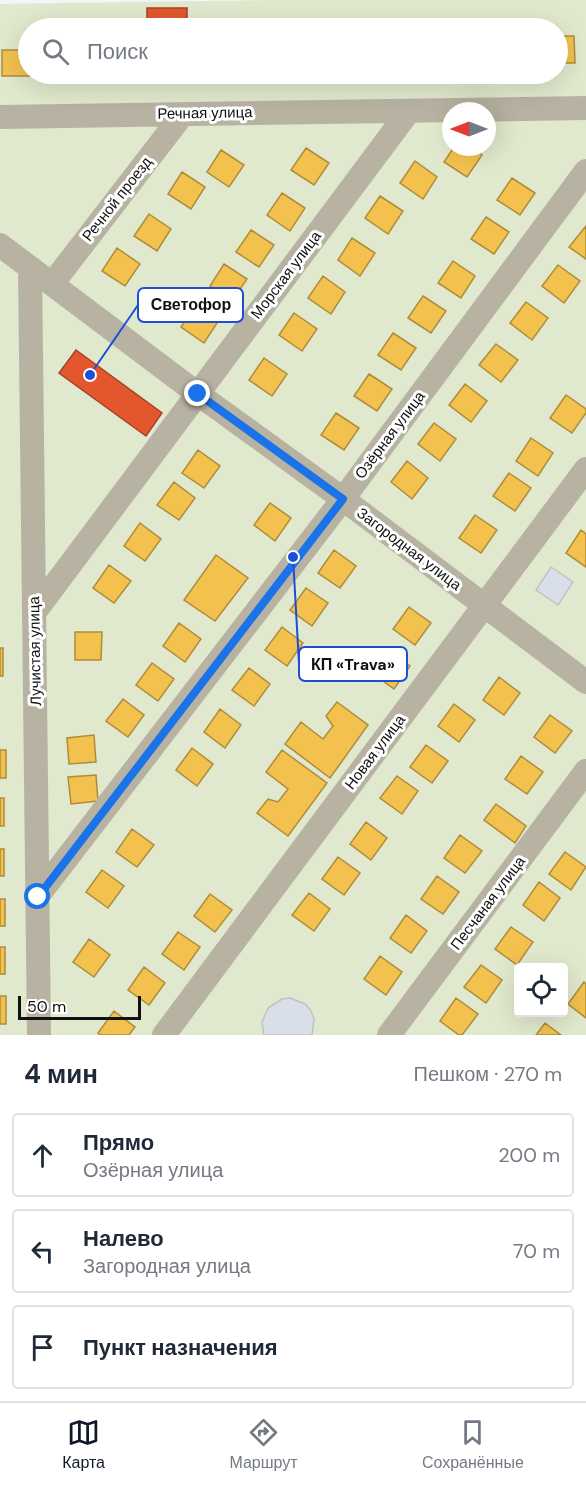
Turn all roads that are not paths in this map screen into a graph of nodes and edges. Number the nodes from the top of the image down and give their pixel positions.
1 (586, 108) edge
2 (409, 111) junction
3 (183, 114) junction
4 (0, 117) edge
5 (586, 171) edge
6 (0, 245) edge
7 (30, 268) junction
8 (52, 284) junction
9 (198, 394) junction
10 (586, 469) edge
11 (343, 499) junction
12 (484, 605) junction
13 (34, 613) junction
14 (586, 681) edge
15 (586, 771) edge
16 (38, 897) junction
17 (39, 1035) edge
18 (164, 1035) edge
19 (389, 1035) edge

1 - 2 street, Речная улица
2 - 3 street, Речная улица
2 - 9 street, Морская улица
3 - 4 street, Речная улица
3 - 8 street, Речной проезд
5 - 11 street, Озёрная улица
6 - 7 street, Загородная улица
7 - 8 street, Загородная улица
7 - 13 street, Лучистая улица
8 - 9 street, Загородная улица
9 - 11 street, Загородная улица
9 - 13 street, Морская улица
10 - 12 street, Новая улица
11 - 12 street, Загородная улица
11 - 16 street, Озёрная улица
12 - 14 street, Загородная улица
12 - 18 street, Новая улица
13 - 16 street, Лучистая улица
15 - 19 street, Песчаная улица
16 - 17 street, Лучистая улица

